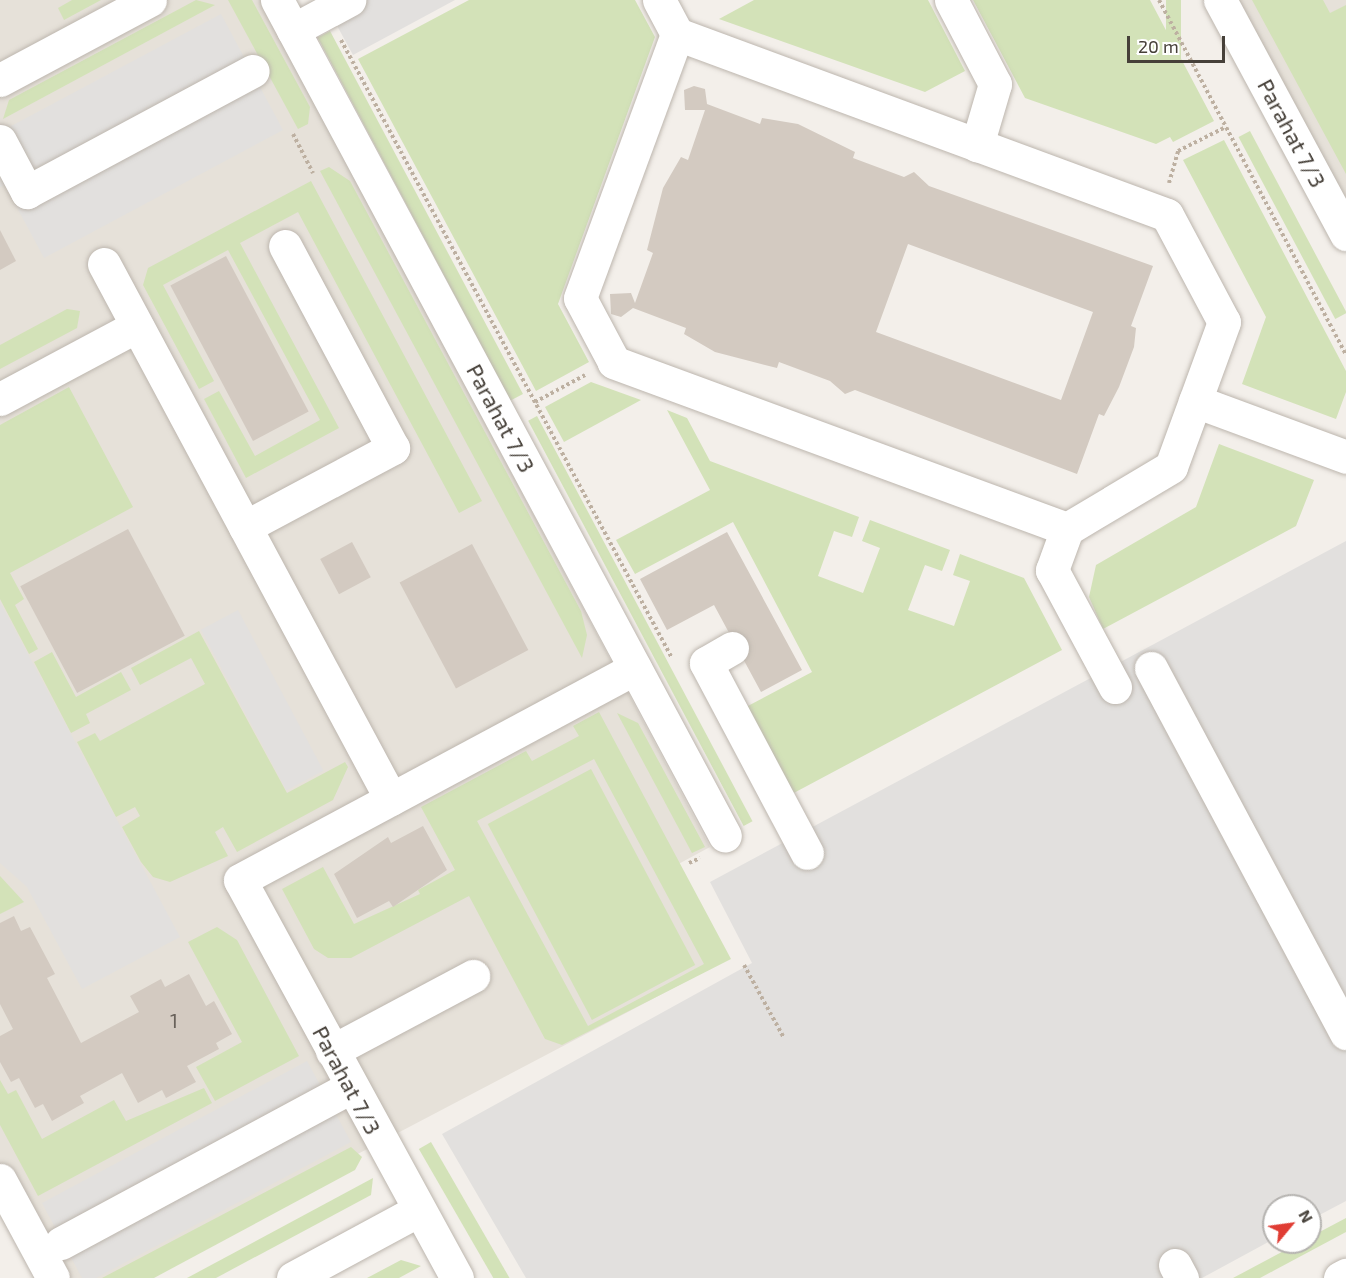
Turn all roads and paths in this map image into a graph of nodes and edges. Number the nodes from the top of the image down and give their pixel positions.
1 (150, 0) edge
2 (276, 0) edge
3 (349, 0) edge
4 (659, 0) edge
5 (951, 0) edge
6 (1159, 0) edge
7 (1220, 0) edge
8 (293, 30) junction
9 (677, 34) junction
10 (253, 70) dead end
11 (0, 80) edge
12 (1226, 127) junction
13 (293, 134) dead end
14 (0, 141) edge
15 (977, 144) junction
16 (313, 173) dead end
17 (1160, 212) junction
18 (1346, 234) edge
19 (285, 246) dead end
20 (104, 264) dead end
21 (137, 326) junction
22 (1346, 354) edge
23 (613, 360) junction
24 (0, 399) edge
25 (1195, 401) junction
26 (535, 402) dead end
27 (1346, 457) edge
28 (245, 527) junction
29 (1067, 529) junction
30 (732, 648) dead end
31 (635, 668) junction
32 (1151, 668) dead end
33 (1115, 687) dead end
34 (391, 799) junction
35 (725, 836) dead end
36 (807, 853) dead end
37 (744, 965) dead end
38 (473, 976) dead end
39 (1346, 1033) edge
40 (784, 1038) dead end
41 (332, 1051) junction
42 (351, 1088) junction
43 (0, 1180) edge
44 (417, 1211) junction
45 (61, 1243) dead end
46 (1346, 1275) edge
47 (52, 1278) edge
48 (293, 1278) edge
49 (457, 1278) edge
50 (1340, 1278) edge

1 - 11 street
2 - 8 street, Parahat 7/3
3 - 8 street
4 - 9 street
5 - 15 street
6 - 12 path
7 - 18 street, Parahat 7/3
8 - 31 street, Parahat 7/3
9 - 15 street
9 - 23 street
10 - 14 street
12 - 17 path
12 - 22 path
13 - 16 path
15 - 17 street
17 - 25 street
19 - 28 street
20 - 21 street
21 - 24 street
21 - 28 street
23 - 26 path
23 - 29 street
25 - 27 street
25 - 29 street
28 - 34 street
29 - 33 street
30 - 36 street
31 - 34 street
31 - 35 street, Parahat 7/3
32 - 39 street
34 - 41 street, Parahat 7/3
37 - 40 path
38 - 41 street
41 - 42 street, Parahat 7/3
42 - 44 street, Parahat 7/3
42 - 45 street
43 - 47 street
44 - 48 street
44 - 49 street, Parahat 7/3
46 - 50 street

